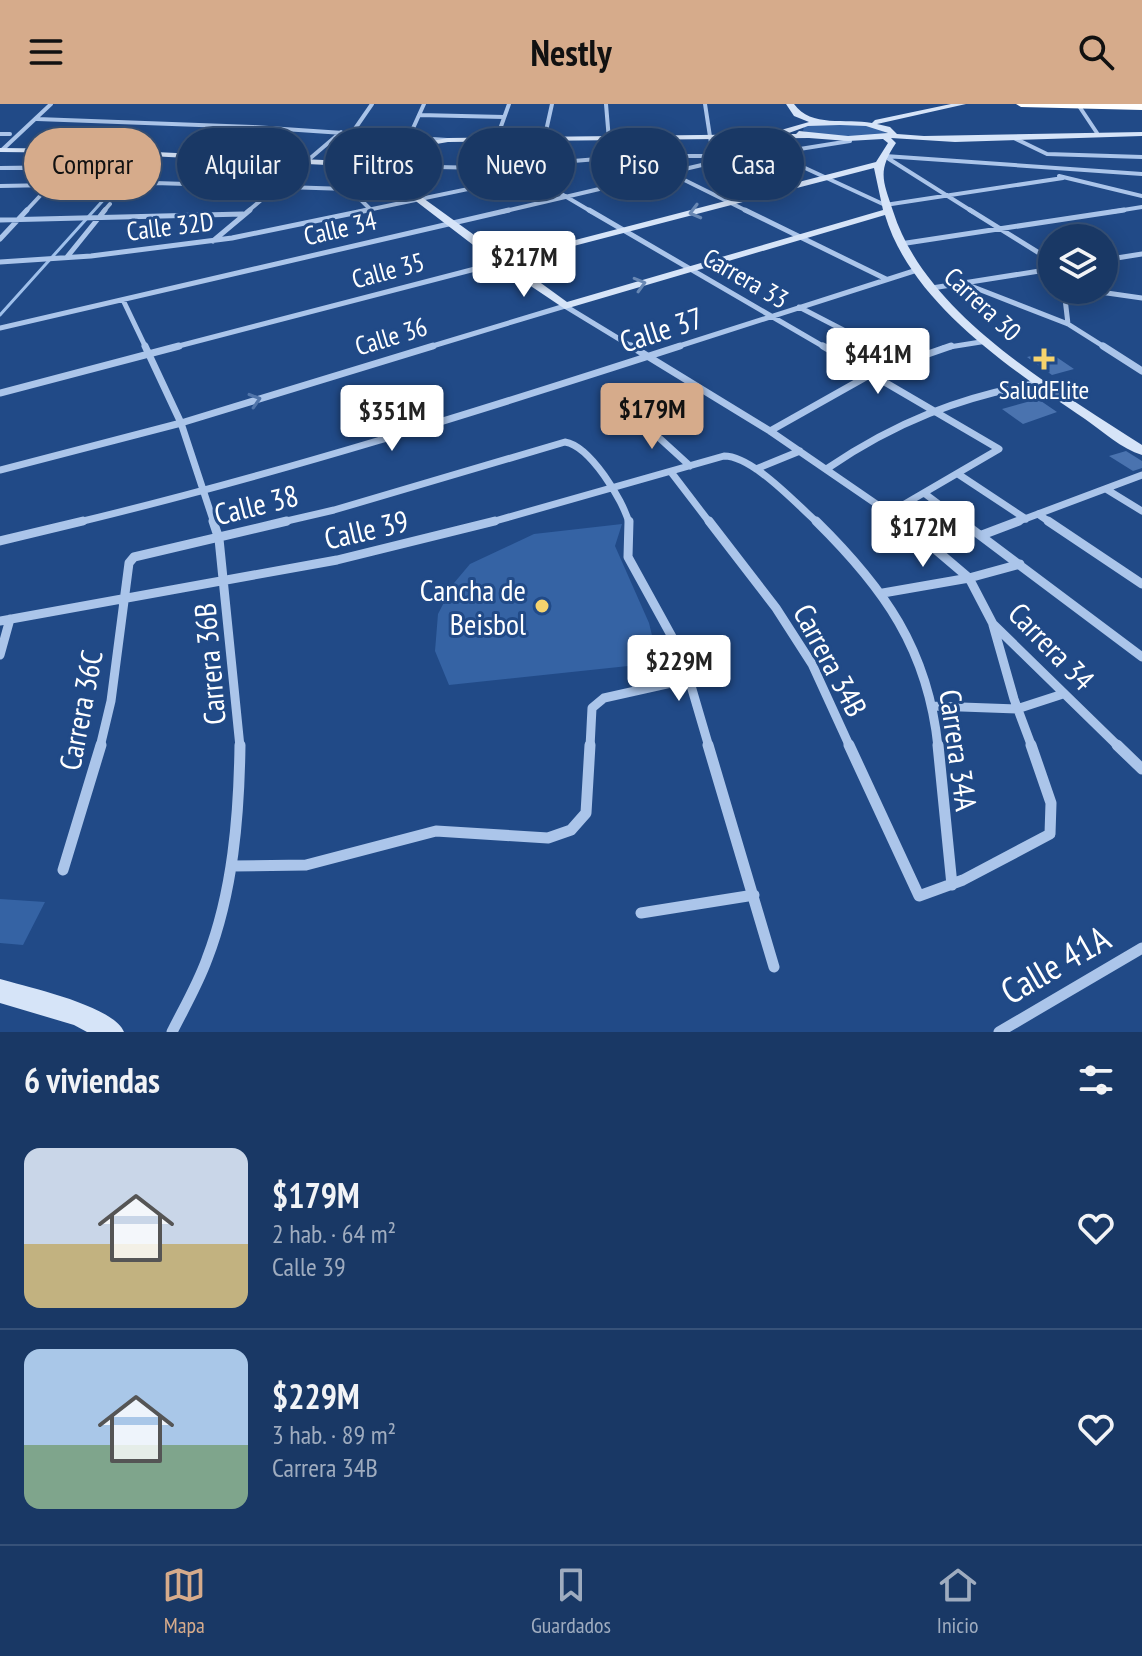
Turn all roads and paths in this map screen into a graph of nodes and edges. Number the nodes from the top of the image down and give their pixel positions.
1 (51, 104) edge
2 (372, 104) edge
3 (424, 104) edge
4 (509, 104) edge
5 (552, 104) edge
6 (606, 104) edge
7 (705, 104) edge
8 (790, 104) edge
9 (962, 104) edge
10 (1021, 104) edge
11 (1079, 106) edge
12 (780, 107) dead end
13 (1142, 107) edge
14 (419, 115) junction
15 (504, 117) junction
16 (898, 118) junction
17 (37, 119) junction
18 (821, 124) junction
19 (865, 124) junction
20 (253, 127) joint
21 (798, 127) junction
22 (355, 128) edge
23 (414, 128) edge
24 (501, 128) edge
25 (547, 128) edge
26 (608, 128) edge
27 (708, 128) edge
28 (793, 128) edge
29 (325, 131) edge
30 (1097, 133) junction
31 (0, 134) edge
32 (10, 134) dead end
33 (890, 134) junction
34 (1142, 134) edge
35 (806, 136) joint
36 (1014, 138) junction
37 (850, 141) dead end
38 (325, 148) edge
39 (804, 149) edge
40 (1, 150) edge
41 (24, 150) edge
42 (1142, 157) edge
43 (325, 160) edge
44 (882, 160) junction
45 (311, 162) junction
46 (325, 163) edge
47 (804, 167) edge
48 (0, 168) edge
49 (24, 168) edge
50 (1044, 168) junction
51 (1142, 174) edge
52 (828, 177) junction
53 (1063, 178) junction
54 (687, 180) edge
55 (24, 185) edge
56 (0, 186) edge
57 (947, 196) junction
58 (1142, 196) edge
59 (35, 200) edge
60 (260, 200) edge
61 (361, 200) edge
62 (420, 200) joint
63 (548, 200) edge
64 (572, 200) edge
65 (733, 202) junction
66 (110, 204) dead end
67 (1142, 207) edge
68 (885, 209) junction
69 (371, 210) junction
70 (243, 214) junction
71 (94, 217) junction
72 (0, 220) edge
73 (17, 220) junction
74 (450, 223) junction
75 (1000, 229) junction
76 (624, 231) junction
77 (802, 237) junction
78 (0, 239) edge
79 (213, 241) junction
80 (900, 244) junction
81 (1038, 252) edge
82 (1142, 254) edge
83 (66, 256) junction
84 (1118, 258) edge
85 (0, 262) edge
86 (502, 262) junction
87 (691, 270) junction
88 (917, 270) junction
89 (1038, 271) edge
90 (886, 279) junction
91 (963, 283) junction
92 (932, 288) junction
93 (1118, 295) edge
94 (1142, 298) edge
95 (123, 300) junction
96 (1066, 304) edge
97 (565, 306) junction
98 (799, 307) junction
99 (771, 316) junction
100 (1068, 324) junction
101 (0, 328) edge
102 (853, 335) dead end
103 (987, 341) junction
104 (149, 354) junction
105 (645, 358) junction
106 (1142, 371) edge
107 (869, 374) junction
108 (1040, 383) junction
109 (0, 393) edge
110 (930, 409) junction
111 (633, 414) dead end
112 (181, 423) junction
113 (770, 431) junction
114 (800, 451) junction
115 (1142, 451) edge
116 (735, 456) joint
117 (690, 466) junction
118 (828, 468) junction
119 (756, 469) junction
120 (0, 470) edge
121 (671, 472) junction
122 (958, 474) junction
123 (1142, 475) edge
124 (612, 488) junction
125 (1106, 489) junction
126 (204, 492) junction
127 (924, 493) junction
128 (1142, 511) edge
129 (891, 512) junction
130 (1038, 514) junction
131 (1026, 519) junction
132 (982, 535) junction
133 (219, 539) junction
134 (0, 541) edge
135 (134, 557) joint
136 (1020, 564) junction
137 (969, 578) junction
138 (226, 582) junction
139 (1142, 584) edge
140 (883, 593) junction
141 (123, 598) junction
142 (5, 620) edge
143 (993, 624) junction
144 (0, 655) edge
145 (1142, 657) edge
146 (689, 679) junction
147 (1063, 694) junction
148 (934, 706) junction
149 (1017, 709) junction
150 (1142, 769) edge
151 (232, 866) junction
152 (63, 870) dead end
153 (952, 885) junction
154 (754, 895) junction
155 (641, 913) dead end
156 (1142, 948) edge
157 (774, 967) dead end
158 (0, 991) edge
159 (112, 1032) edge
160 (172, 1032) edge
161 (999, 1032) edge

1 - 17 street
2 - 22 street
3 - 14 street
4 - 15 street
5 - 25 street
6 - 26 street
7 - 27 street
8 - 18 street
9 - 16 street
10 - 11 highway
11 - 13 highway
11 - 30 street
12 - 21 street
14 - 15 street
14 - 23 street
15 - 24 street
16 - 19 street
16 - 33 street
17 - 20 street
17 - 40 street
18 - 19 street
18 - 21 street
19 - 33 street
20 - 29 street
21 - 28 street
21 - 35 street
30 - 34 street
30 - 36 street
31 - 32 street
33 - 35 street
33 - 36 street
33 - 44 street, Carrera 30
36 - 42 street
37 - 39 street
38 - 45 street
40 - 41 street
43 - 45 street
44 - 50 street, Calle 35
44 - 52 street, Calle 35
44 - 57 street
44 - 68 street, Carrera 30
45 - 46 street
47 - 52 street
48 - 49 street
50 - 51 street, Calle 35
50 - 53 street
52 - 65 street, Calle 35
52 - 68 street
53 - 57 street, Calle 36
53 - 58 street
54 - 65 street
55 - 56 street
57 - 68 street, Calle 36
57 - 75 street
59 - 73 street
60 - 70 street
61 - 69 street
62 - 69 street, Calle 32D
62 - 74 street, Carrera 34
63 - 74 street, Calle 34
64 - 76 street, Carrera 33
65 -> 76 street, Calle 35
65 - 77 street
66 - 71 street
67 - 75 street
68 - 77 street, Calle 36
68 - 80 street, Carrera 30
69 - 79 street, Calle 32D
70 - 71 street
70 - 79 street
71 - 73 street
71 - 83 street
72 - 73 street
73 - 78 street
74 - 86 street, Carrera 34
74 - 95 street, Calle 34
75 - 80 street
75 - 81 street
76 - 86 street, Calle 35
76 - 87 street, Carrera 33
77 - 87 street, Calle 36
77 - 90 street
79 - 83 street, Calle 32D
80 - 88 street, Carrera 30
82 - 84 street
83 - 85 street, Calle 32D
86 - 97 street, Carrera 34
86 - 104 street, Calle 35
97 -> 87 street, Calle 36
87 - 99 street, Carrera 33
88 - 90 street, Calle 37
88 - 92 street, Carrera 30
89 - 91 street
90 - 98 street, Calle 37
91 - 92 street
91 - 100 street
92 - 103 street, Carrera 30
93 - 94 street
95 - 101 street, Calle 34
95 - 104 street, Carrera 36B
96 - 100 street
97 - 105 street, Carrera 34
112 -> 97 street, Calle 36
98 - 99 street, Calle 37
98 - 102 street
99 - 105 street, Calle 37
99 - 107 street, Carrera 33
100 - 106 street
103 - 107 street
103 - 108 street, Carrera 30
104 - 109 street, Calle 35
104 - 112 street, Carrera 36B
105 - 113 street, Carrera 34
105 - 126 street, Calle 37
107 - 110 street, Carrera 33
107 - 113 street
108 - 110 street
108 - 115 street, Carrera 30
110 - 118 street
110 - 122 street, Carrera 33
111 - 117 street
112 - 120 street, Calle 36
112 - 126 street, Carrera 36B
113 - 114 street, Carrera 34
114 - 118 street, Carrera 34
114 - 119 street
116 - 117 street, Calle 39
116 - 119 street, Carrera 34A
117 - 121 street, Calle 39
118 - 129 street, Carrera 34
119 - 140 street, Carrera 34A
121 - 124 street, Calle 39
121 - 153 street, Carrera 34B
122 - 127 street
122 - 131 street
123 - 125 street
124 - 133 street, Calle 38
124 - 138 street, Calle 39
124 - 146 street
125 - 128 street
125 - 130 street
126 - 133 street, Carrera 36B
126 - 134 street, Calle 37
127 - 129 street
127 - 132 street, Carrera 34
129 - 137 street, Carrera 34
130 - 131 street
130 - 139 street
131 - 132 street
132 - 136 street, Carrera 34
133 - 135 street, Calle 38
133 - 138 street, Carrera 36B
135 - 141 street, Carrera 36C
136 - 137 street
136 - 145 street, Carrera 34
137 - 140 street
137 - 143 street, Carrera 34
138 - 141 street, Calle 39
138 - 151 street, Carrera 36B
140 - 148 street, Carrera 34A
141 - 142 street, Calle 39
141 - 152 street, Carrera 36C
142 - 144 street
143 - 147 street, Carrera 34
143 - 149 street
146 - 151 street
146 - 154 street
147 - 149 street
147 - 150 street, Carrera 34
148 - 149 street
148 - 153 street, Carrera 34A
149 - 153 street
151 - 160 street, Carrera 36B
154 - 155 street
154 - 157 street
156 - 161 street, Calle 41A
158 - 159 street

